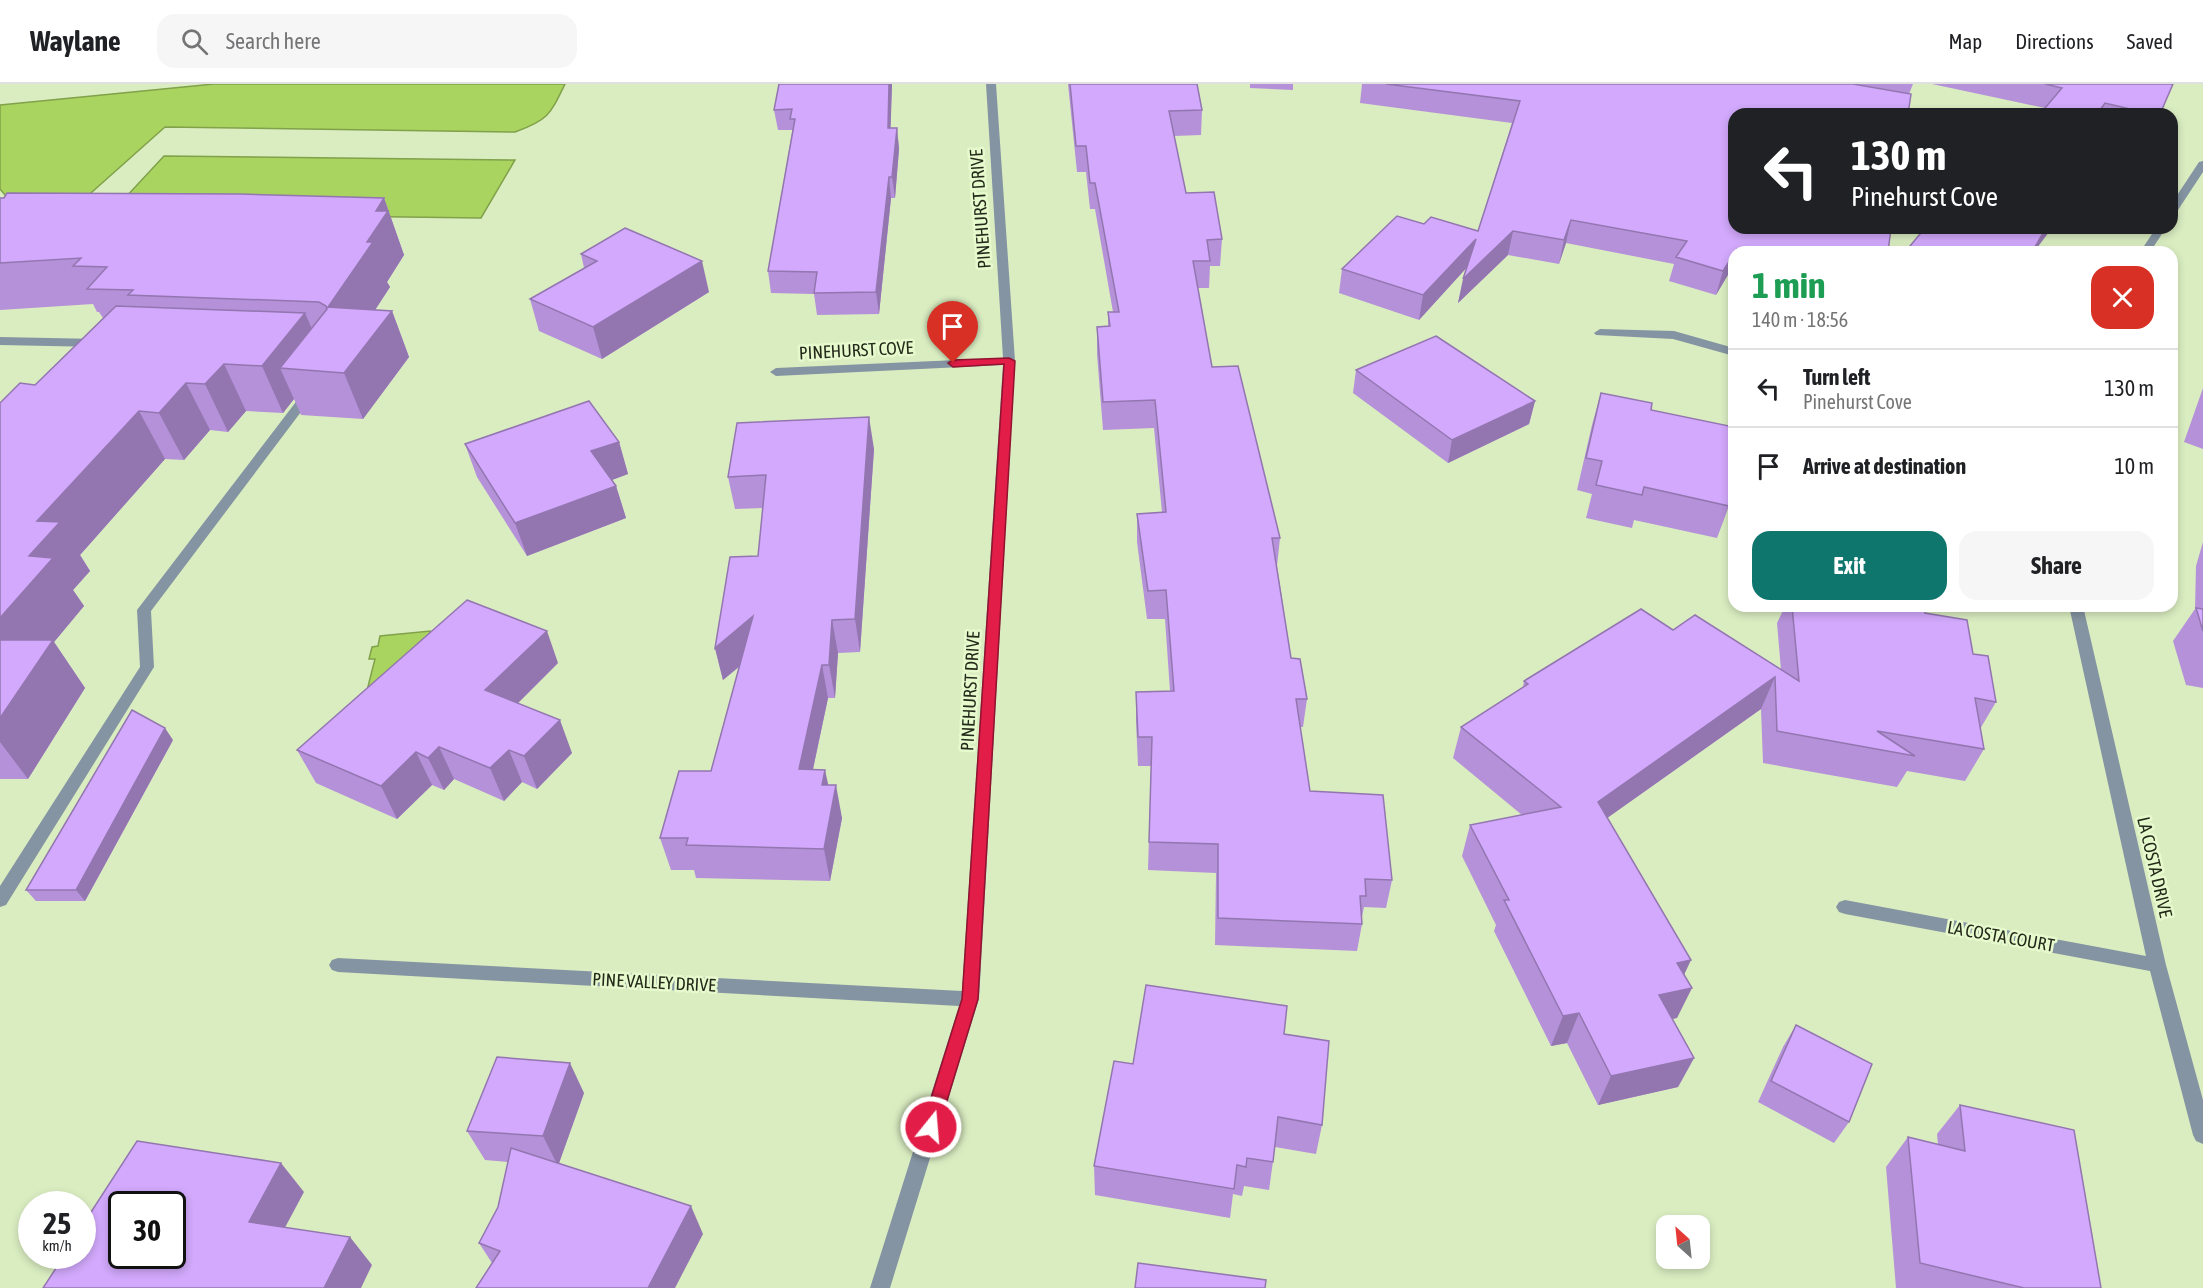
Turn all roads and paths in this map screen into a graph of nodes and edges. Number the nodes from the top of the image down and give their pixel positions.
1 (991, 84) edge
2 (2203, 164) edge
3 (2178, 185) edge
4 (2187, 188) junction
5 (2178, 201) edge
6 (1600, 333) dead end
7 (0, 341) edge
8 (118, 344) edge
9 (1728, 350) edge
10 (1009, 361) junction
11 (776, 372) dead end
12 (316, 382) edge
13 (2077, 612) edge
14 (0, 900) edge
15 (1845, 907) dead end
16 (338, 965) dead end
17 (2157, 965) junction
18 (970, 999) junction
19 (2203, 1135) edge
20 (880, 1288) edge

1 - 10 street, PINEHURST DRIVE
2 - 4 street
3 - 4 street
4 - 5 street
6 - 9 street
7 - 8 street
10 - 11 street, PINEHURST COVE
10 - 18 street, PINEHURST DRIVE
12 - 14 street
13 - 17 street, LA COSTA DRIVE
15 - 17 street, LA COSTA COURT
16 - 18 street, PINE VALLEY DRIVE
17 - 19 street, LA COSTA DRIVE
18 - 20 street, PINEHURST DRIVE

